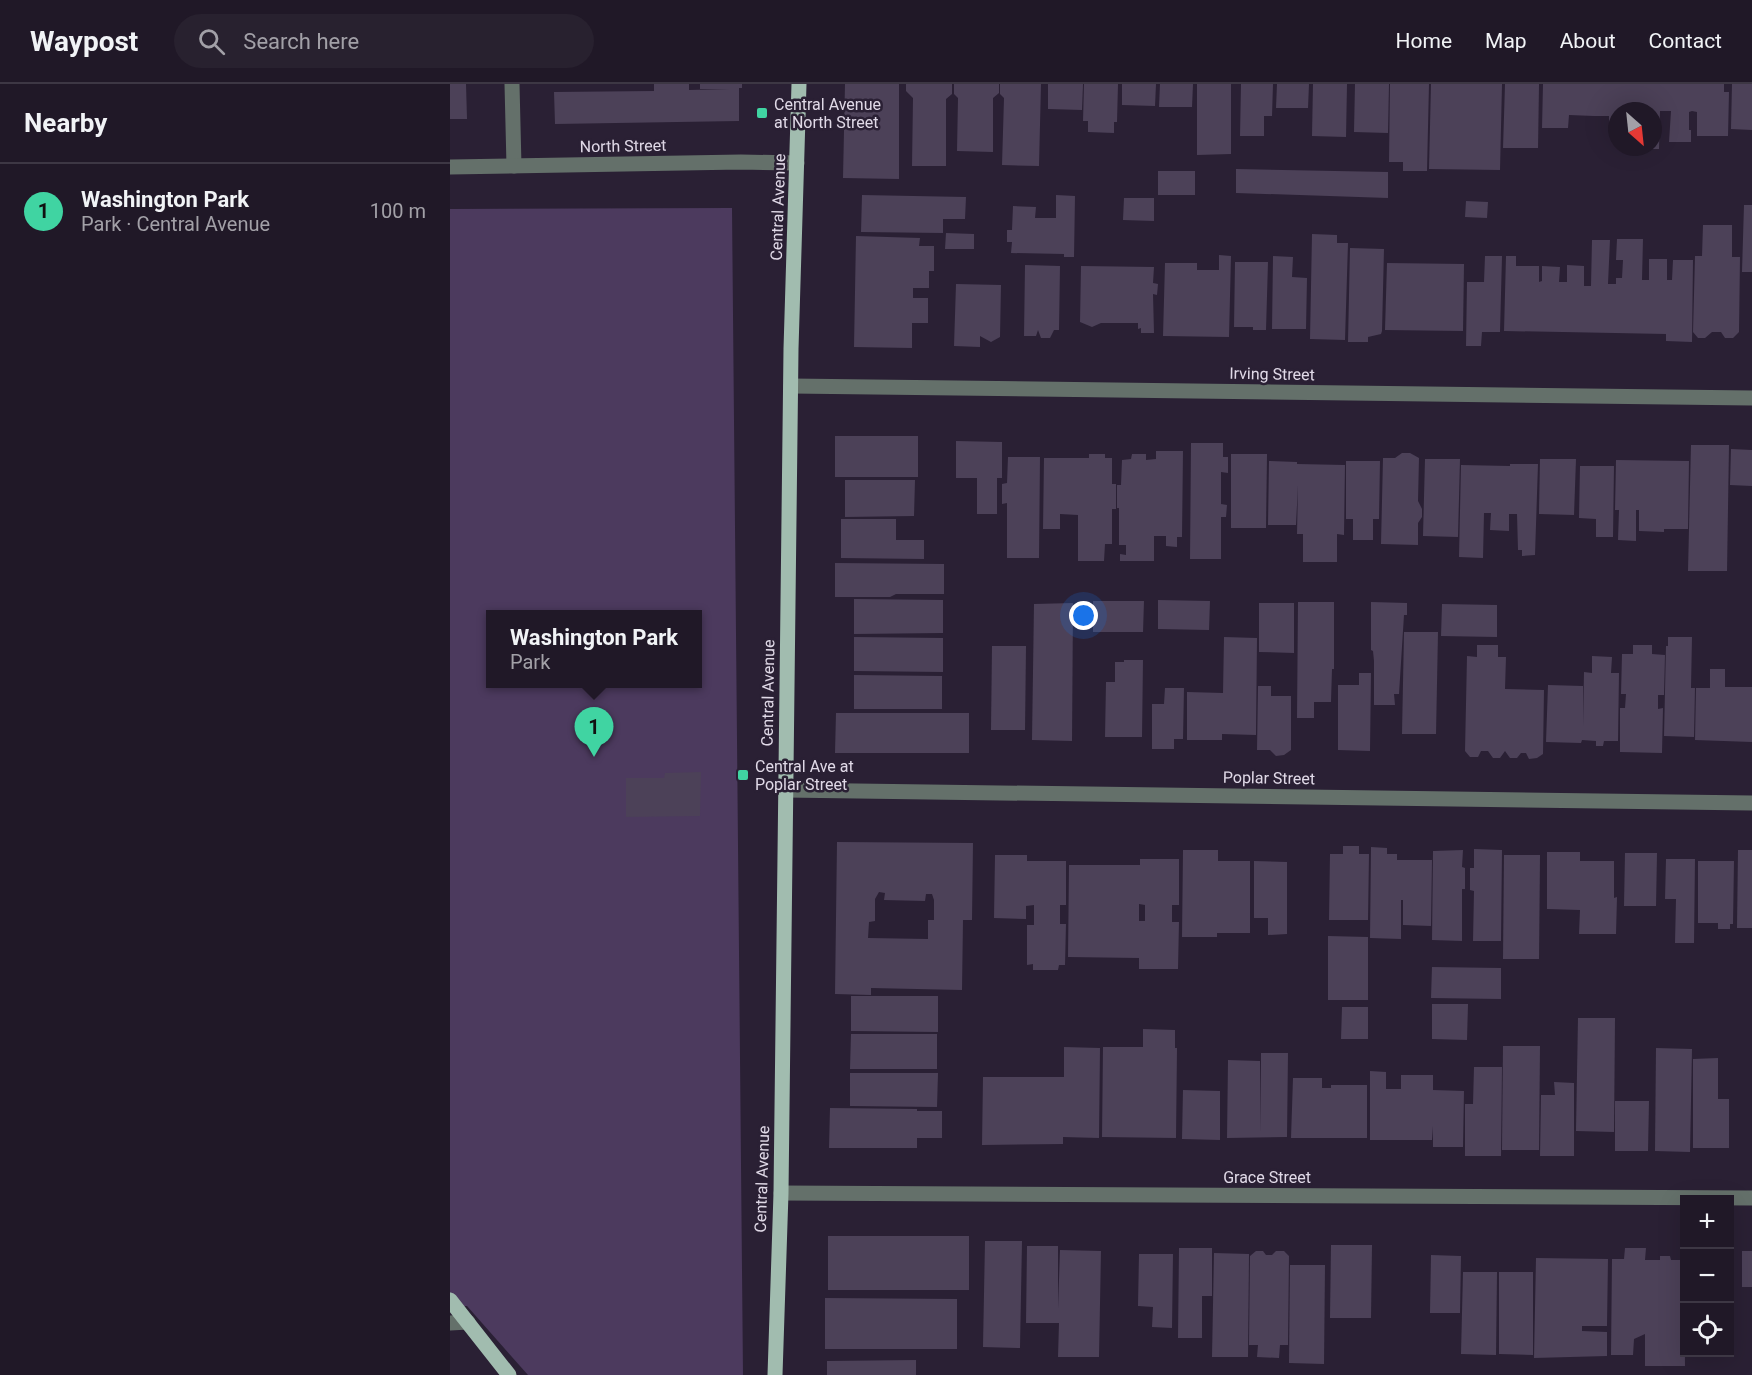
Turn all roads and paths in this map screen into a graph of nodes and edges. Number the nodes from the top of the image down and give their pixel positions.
1 (512, 84) edge
2 (799, 84) edge
3 (797, 163) junction
4 (514, 166) junction
5 (450, 167) edge
6 (791, 386) junction
7 (1752, 398) edge
8 (785, 790) junction
9 (1752, 803) edge
10 (781, 1193) junction
11 (1752, 1198) edge
12 (450, 1300) edge
13 (468, 1322) junction
14 (450, 1323) edge
15 (509, 1375) edge
16 (775, 1375) edge

1 - 4 street
2 - 3 main road, Central Avenue
3 - 4 street, North Street
3 - 6 main road, Central Avenue
4 - 5 street, North Street
6 - 7 street, Irving Street
6 - 8 main road, Central Avenue
8 - 9 street, Poplar Street
8 - 10 main road, Central Avenue
10 - 11 street, Grace Street
10 - 16 main road, Central Avenue
12 - 13 main road
13 - 14 street
13 - 15 main road

